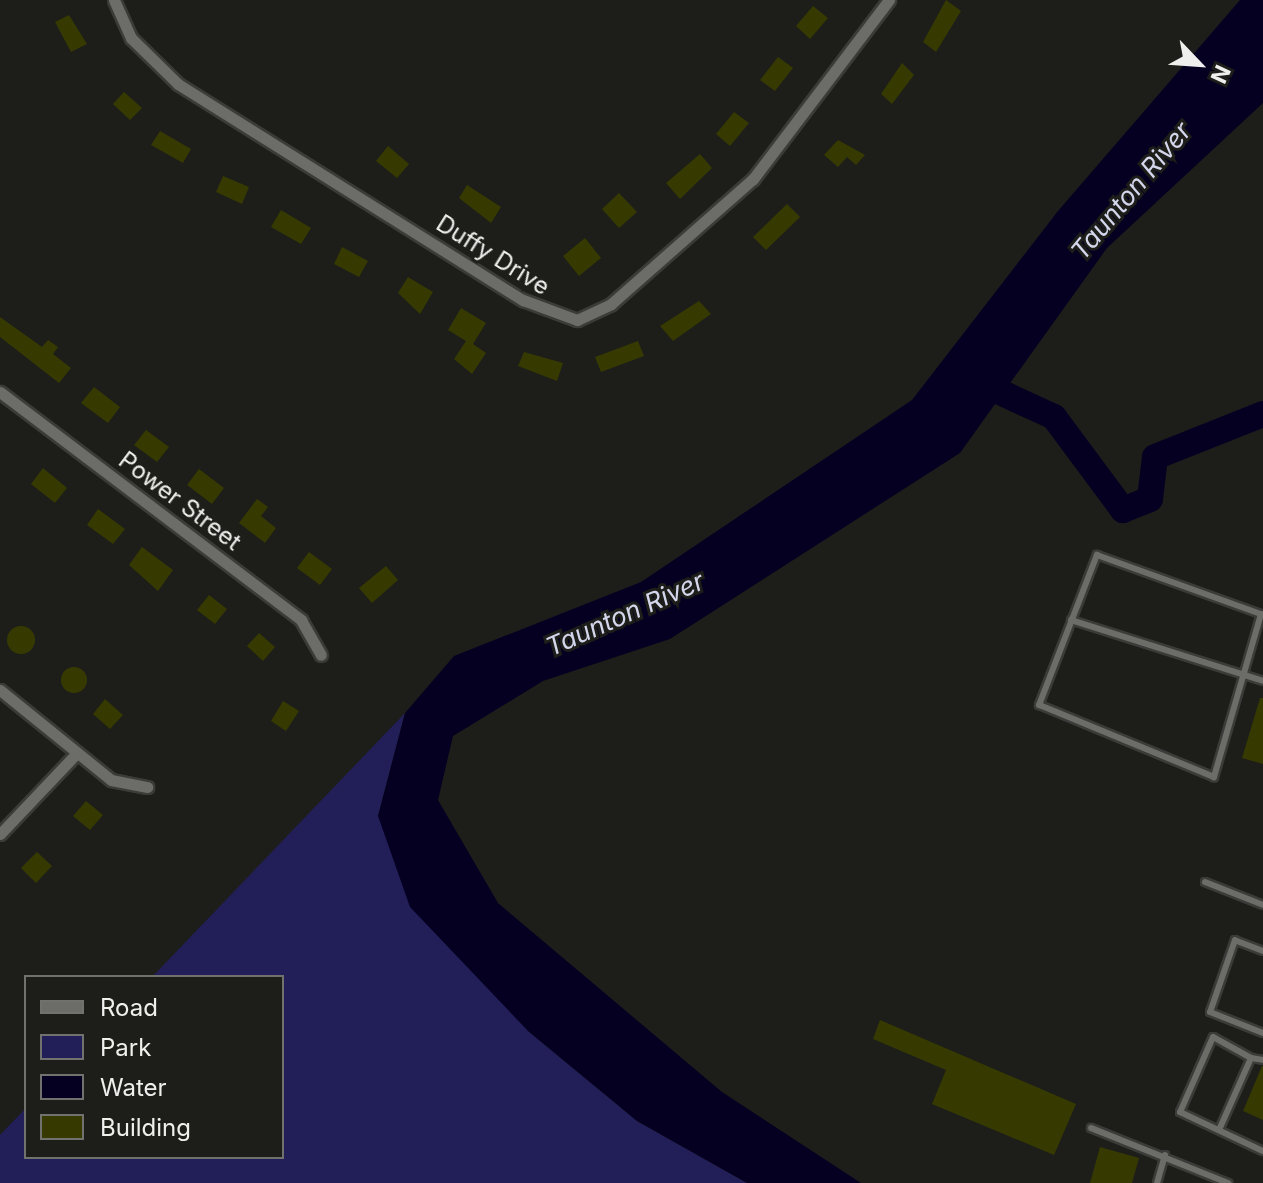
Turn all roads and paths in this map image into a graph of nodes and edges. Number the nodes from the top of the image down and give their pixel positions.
1 (114, 0) edge
2 (889, 0) edge
3 (0, 392) edge
4 (1262, 613) edge
5 (1071, 620) junction
6 (321, 655) dead end
7 (1247, 677) junction
8 (1263, 681) edge
9 (0, 690) edge
10 (77, 753) junction
11 (147, 787) dead end
12 (0, 834) edge
13 (1205, 882) dead end
14 (1263, 905) edge
15 (1263, 951) edge
16 (1263, 1033) edge
17 (1251, 1058) junction
18 (1263, 1060) edge
19 (1091, 1128) dead end
20 (1219, 1130) junction
21 (1263, 1151) edge
22 (1165, 1155) junction
23 (1213, 1180) edge
24 (1157, 1183) edge
25 (1228, 1183) edge

1 - 2 street, Duffy Drive
3 - 6 street, Power Street
4 - 5 lane
4 - 7 lane
5 - 7 lane
5 - 7 lane
7 - 8 lane
9 - 10 street
10 - 11 street
10 - 12 street
13 - 14 lane
15 - 16 lane
17 - 18 lane
17 - 20 lane
17 - 20 lane
19 - 22 lane
20 - 21 lane
22 - 23 lane
22 - 24 lane
23 - 25 lane

